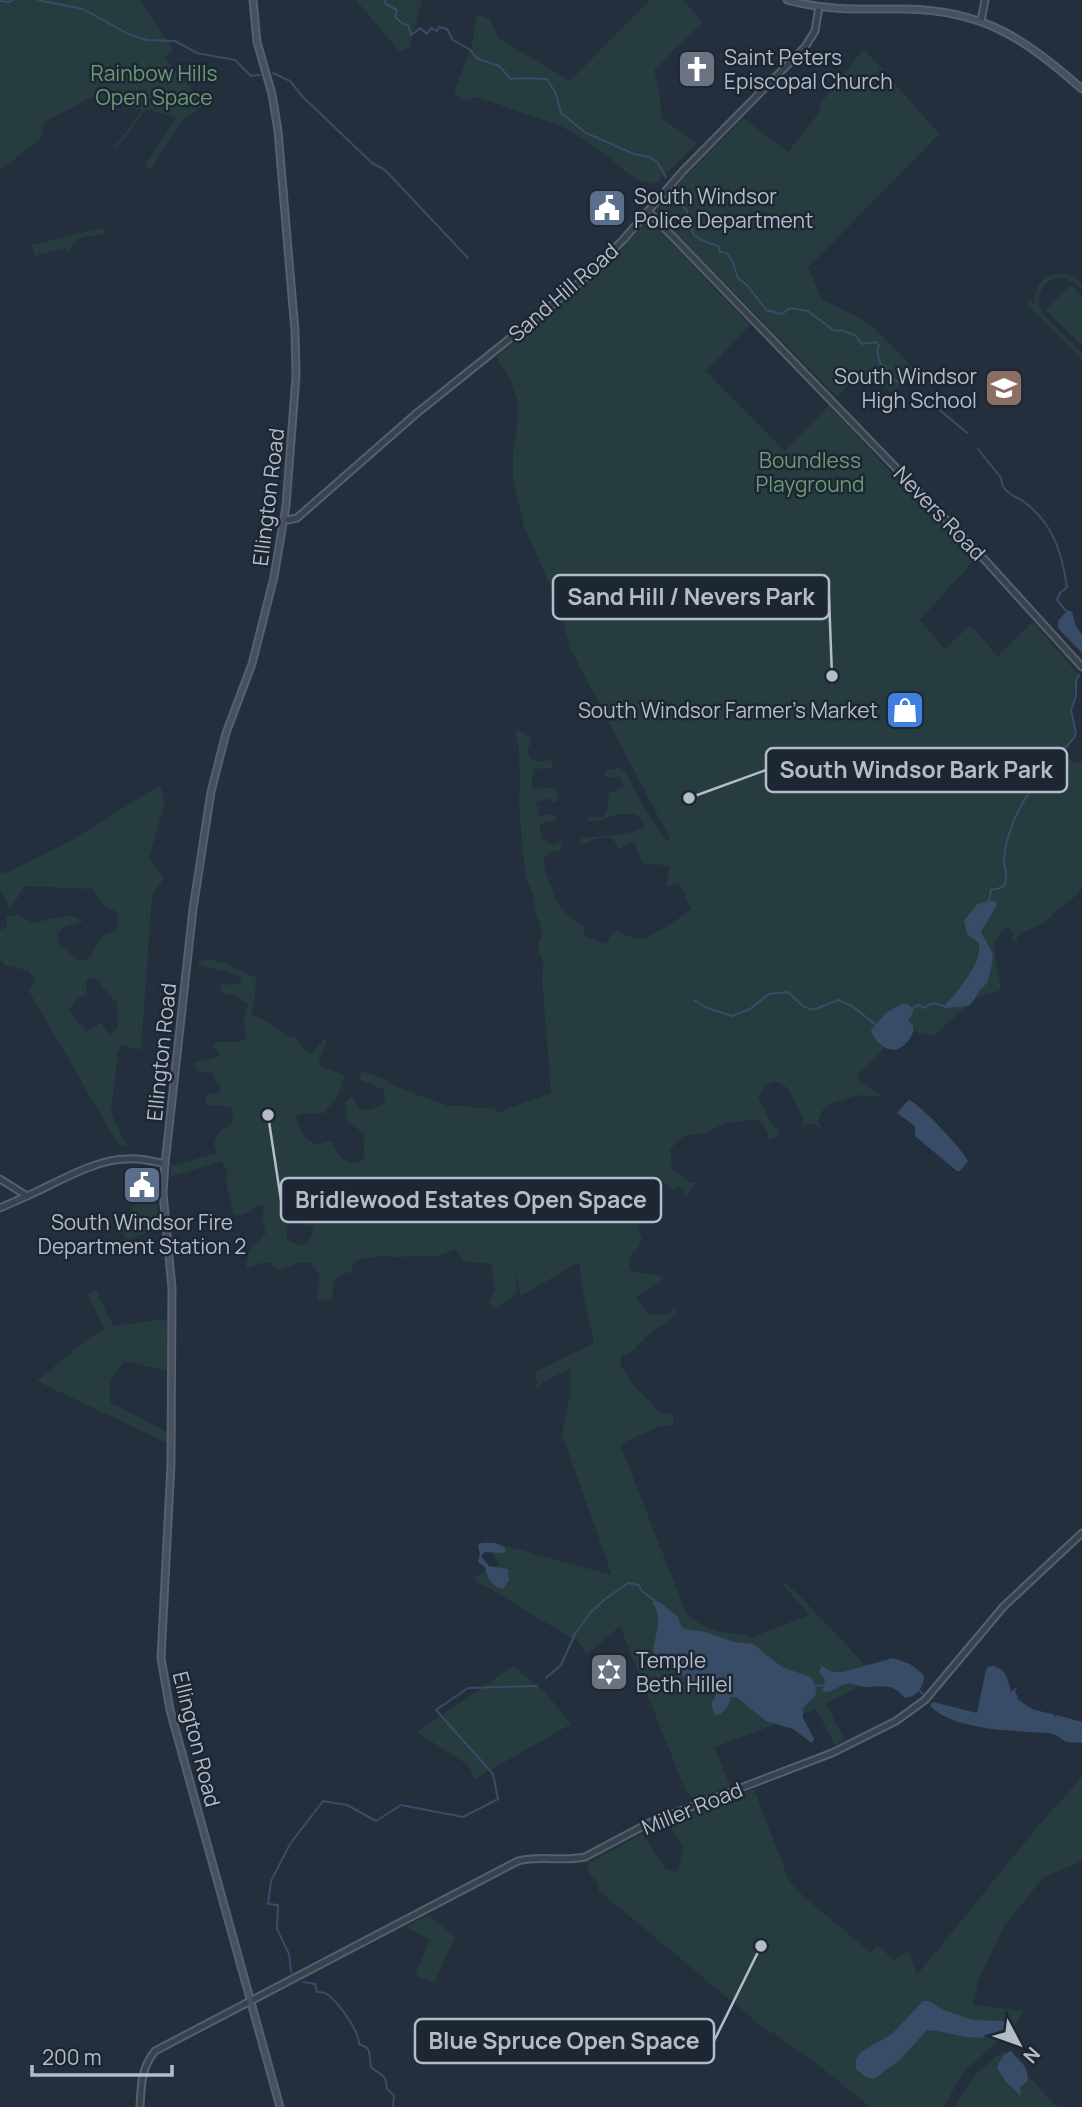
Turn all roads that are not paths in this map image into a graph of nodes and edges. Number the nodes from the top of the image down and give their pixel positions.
1 (253, 0) edge
2 (787, 0) edge
3 (985, 0) edge
4 (819, 7) junction
5 (981, 21) junction
6 (1082, 89) edge
7 (648, 211) junction
8 (285, 518) junction
9 (1082, 667) edge
10 (166, 1164) junction
11 (0, 1179) edge
12 (27, 1196) junction
13 (0, 1208) edge
14 (1082, 1533) edge
15 (251, 2000) junction
16 (140, 2107) edge
17 (280, 2107) edge

1 - 8 main road, Ellington Road
2 - 4 main road
3 - 5 street
4 - 5 main road
4 - 7 street, Sand Hill Road
5 - 6 main road
7 - 8 street, Sand Hill Road
7 - 9 street, Nevers Road
8 - 10 main road, Ellington Road
10 - 12 street
10 - 15 main road, Ellington Road
11 - 12 street
12 - 13 street
14 - 15 street, Miller Road
15 - 16 street, Miller Road
15 - 17 main road, Ellington Road

